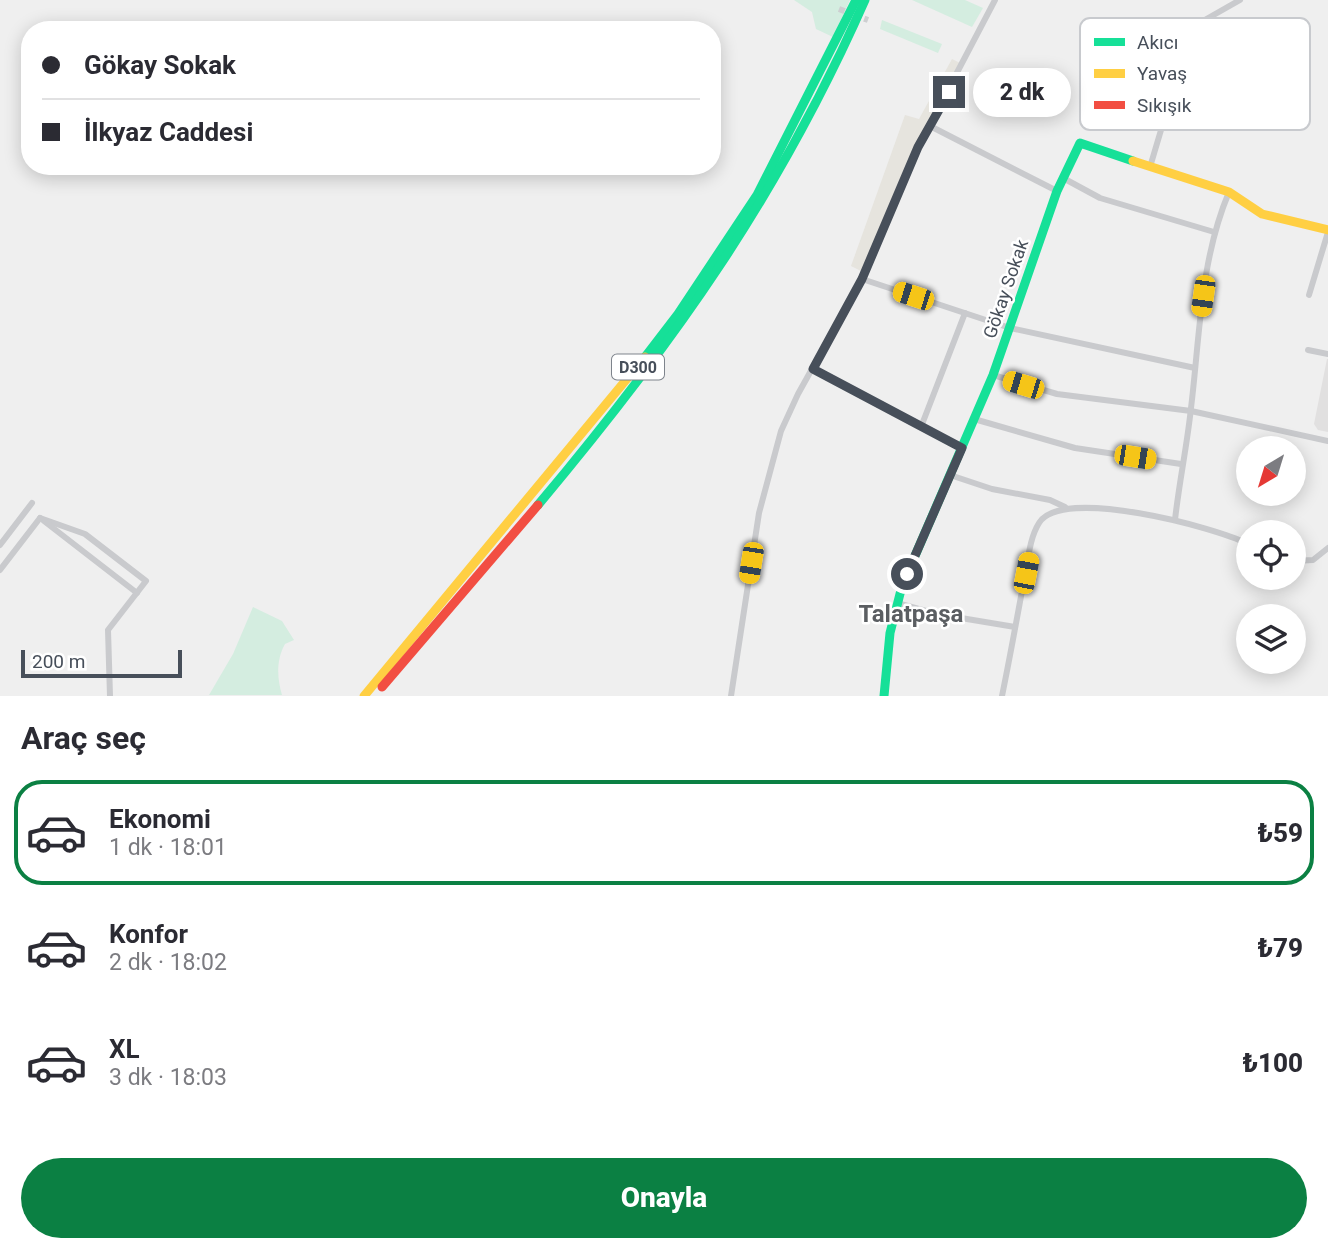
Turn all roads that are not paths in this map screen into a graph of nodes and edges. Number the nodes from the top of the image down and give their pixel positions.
1 (856, 0) edge
2 (865, 0) edge
3 (995, 0) edge
4 (1241, 0) edge
5 (1208, 18) edge
6 (930, 126) junction
7 (1161, 130) edge
8 (1150, 167) junction
9 (1063, 178) junction
10 (1057, 191) junction
11 (1229, 192) junction
12 (1328, 231) edge
13 (1214, 232) junction
14 (862, 279) junction
15 (1309, 295) dead end
16 (965, 313) junction
17 (1010, 328) junction
18 (1308, 350) dead end
19 (1328, 354) edge
20 (813, 369) junction
21 (1195, 369) junction
22 (993, 375) junction
23 (1191, 411) junction
24 (974, 419) junction
25 (921, 427) junction
26 (1328, 441) edge
27 (962, 448) junction
28 (1181, 464) junction
29 (950, 475) junction
30 (32, 503) dead end
31 (1066, 508) junction
32 (40, 518) junction
33 (1175, 520) junction
34 (1236, 539) edge
35 (0, 545) edge
36 (1328, 548) edge
37 (1306, 560) edge
38 (0, 570) edge
39 (137, 593) junction
40 (897, 603) junction
41 (1015, 627) junction
42 (110, 695) edge
43 (364, 695) edge
44 (375, 695) edge
45 (731, 695) edge
46 (884, 695) edge
47 (1002, 695) edge

1 - 43 main road, D300
2 - 44 main road, D300
3 - 6 street
4 - 5 street
6 - 10 street
6 - 14 street
7 - 8 street
8 - 9 main road, Gökay Sokak
8 - 11 main road, Gökay Sokak
9 - 10 main road, Gökay Sokak
9 - 13 street
10 - 17 main road, Gökay Sokak
11 - 12 main road, Gökay Sokak
11 - 13 street
12 - 15 street
13 - 21 street
14 - 16 street
14 - 20 street
16 - 17 street
16 - 25 street
17 - 21 street
17 - 22 main road, Gökay Sokak
18 - 19 street
20 - 25 street
20 - 45 street
21 - 23 street
22 - 23 street
22 - 24 main road, Gökay Sokak
23 - 26 street
23 - 28 street
24 - 27 main road, Gökay Sokak
24 - 28 street
25 - 27 street
27 - 29 main road, Gökay Sokak
28 - 33 street
29 - 31 street
29 - 40 main road, Gökay Sokak
30 - 35 street
31 - 33 street
31 - 41 street
32 - 38 street
32 - 39 street
32 - 39 street
33 - 34 street
36 - 37 street
39 - 42 street
40 - 41 street
40 - 46 main road, Gökay Sokak
41 - 47 street

